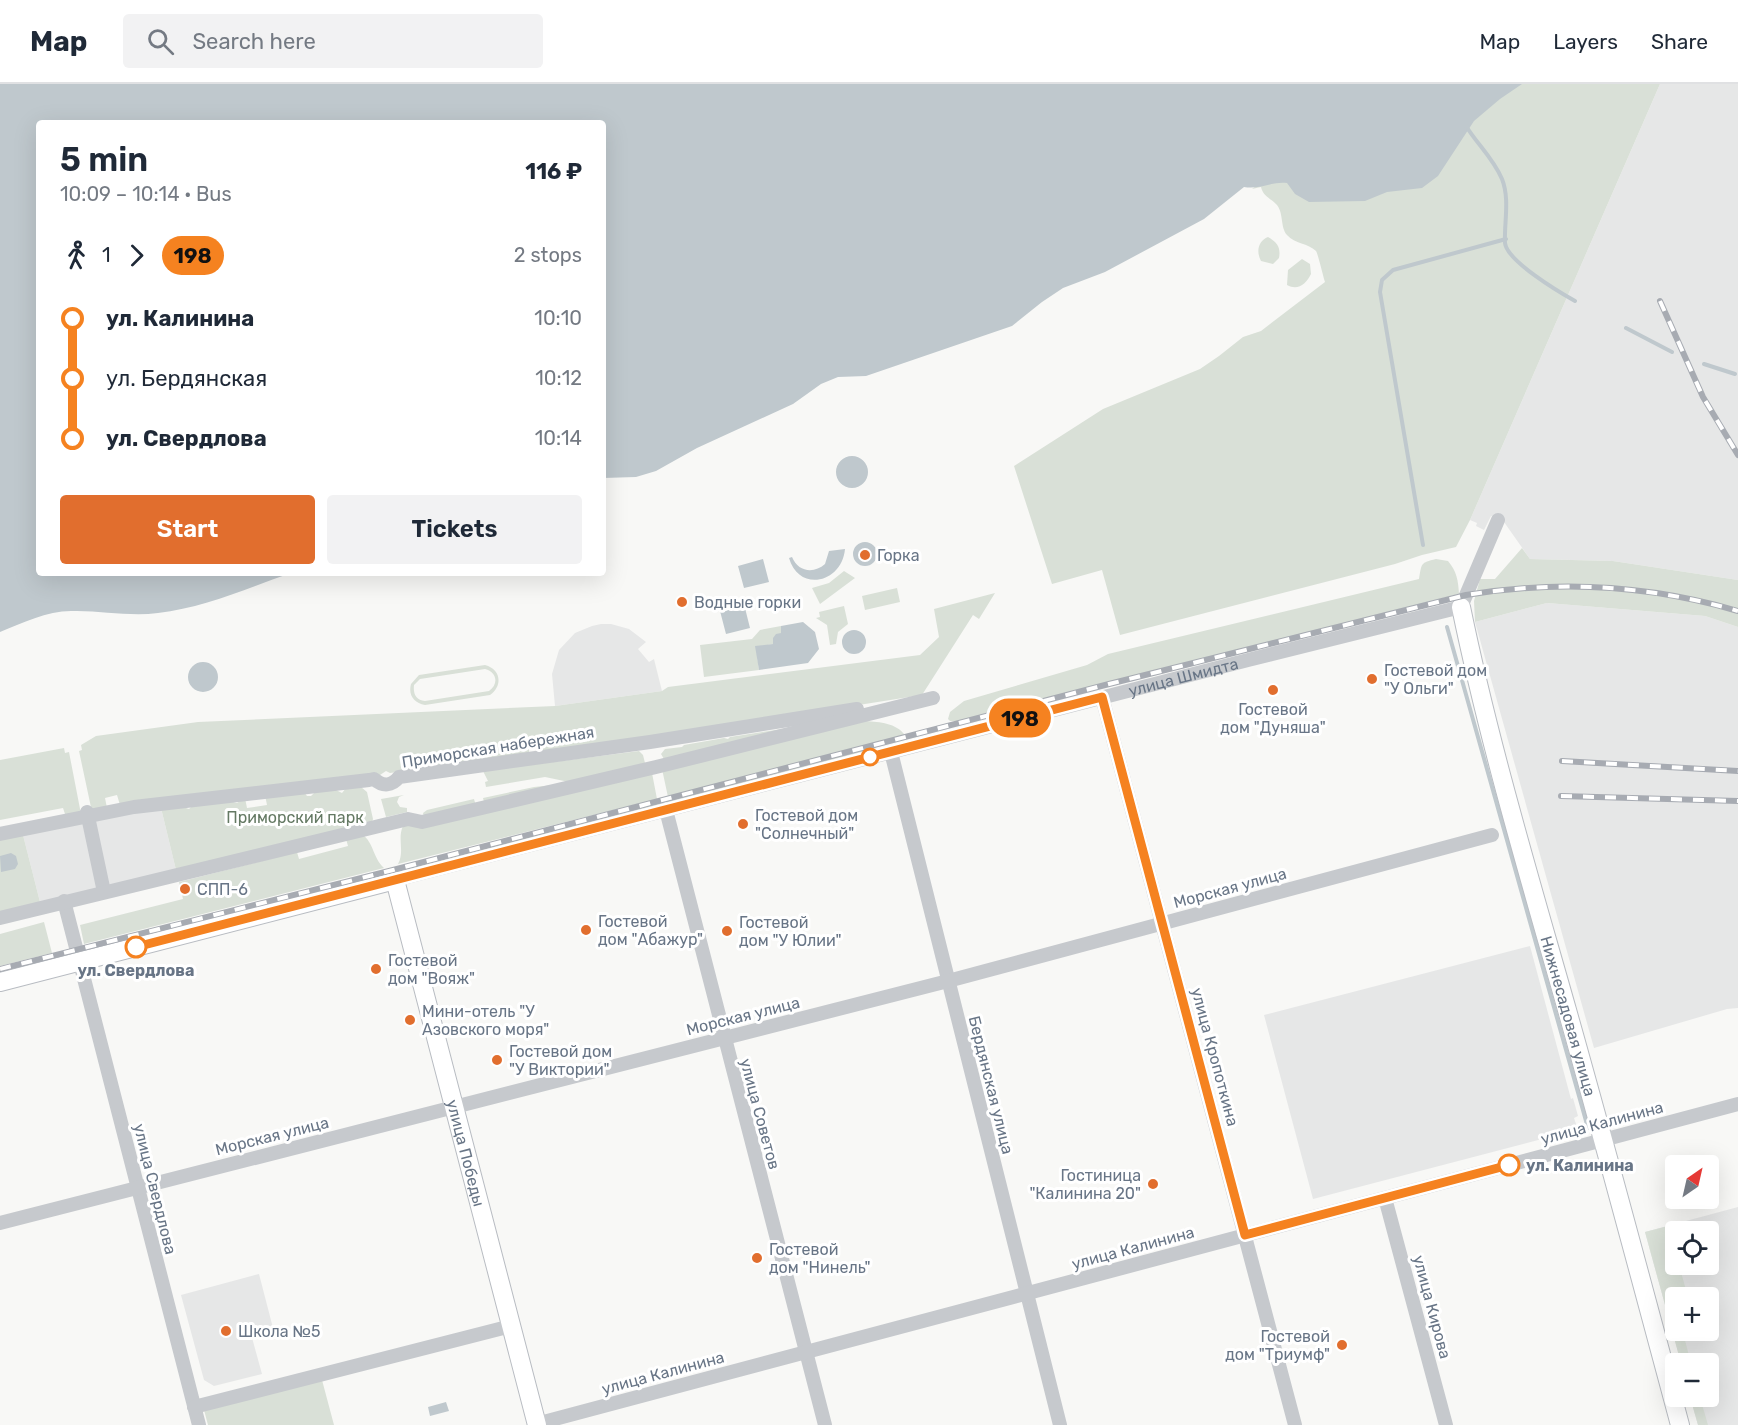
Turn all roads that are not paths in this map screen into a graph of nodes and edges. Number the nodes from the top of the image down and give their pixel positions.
1 (1498, 520) dead end
2 (1461, 607) junction
3 (1102, 697) junction
4 (650, 742) junction
5 (891, 752) junction
6 (656, 768) junction
7 (666, 810) junction
8 (87, 815) junction
9 (0, 834) edge
10 (1492, 835) dead end
11 (394, 880) junction
12 (104, 892) junction
13 (64, 902) junction
14 (0, 918) edge
15 (1162, 923) junction
16 (79, 961) junction
17 (948, 981) junction
18 (0, 982) edge
19 (724, 1038) junction
20 (1738, 1104) edge
21 (454, 1107) junction
22 (1603, 1140) junction
23 (138, 1187) junction
24 (1385, 1198) junction
25 (0, 1223) edge
26 (1245, 1235) junction
27 (1026, 1293) junction
28 (511, 1326) junction
29 (805, 1352) junction
30 (194, 1407) junction
31 (536, 1424) edge
32 (199, 1425) edge
33 (825, 1425) edge
34 (1060, 1425) edge
35 (1295, 1425) edge
36 (1446, 1425) edge
37 (1680, 1425) edge

1 - 2 street
2 - 3 street, улица Шмидта
2 - 22 street, Нижнесадовая улица
3 - 5 street, улица Шмидта
3 - 15 street, улица Кропоткина
4 - 6 street
4 - 6 street, Приморская набережная
4 - 8 street, Приморская набережная
5 - 7 street, улица Шмидта
5 - 17 street, Бердянская улица
6 - 12 street
7 - 11 street, улица Шмидта
7 - 19 street, улица Советов
8 - 9 street, Приморская набережная
8 - 12 street
10 - 15 street, Морская улица
11 - 16 street, улица Шмидта
11 - 21 street, улица Победы
12 - 13 street
13 - 14 street
13 - 16 street, улица Свердлова
15 - 17 street, Морская улица
15 - 26 street, улица Кропоткина
16 - 18 street, улица Шмидта
16 - 23 street, улица Свердлова
17 - 19 street, Морская улица
17 - 27 street, Бердянская улица
19 - 21 street, Морская улица
19 - 29 street, улица Советов
20 - 22 street, улица Калинина
21 - 23 street, Морская улица
21 - 28 street, улица Победы
22 - 24 street, улица Калинина
22 - 37 street, Нижнесадовая улица
23 - 25 street, Морская улица
23 - 30 street, улица Свердлова
24 - 26 street, улица Калинина
24 - 36 street, улица Кирова
26 - 27 street, улица Калинина
26 - 35 street, улица Кропоткина
27 - 29 street, улица Калинина
27 - 34 street, Бердянская улица
28 - 30 street
28 - 31 street, улица Победы
29 - 31 street, улица Калинина
29 - 33 street, улица Советов
30 - 32 street, улица Свердлова

